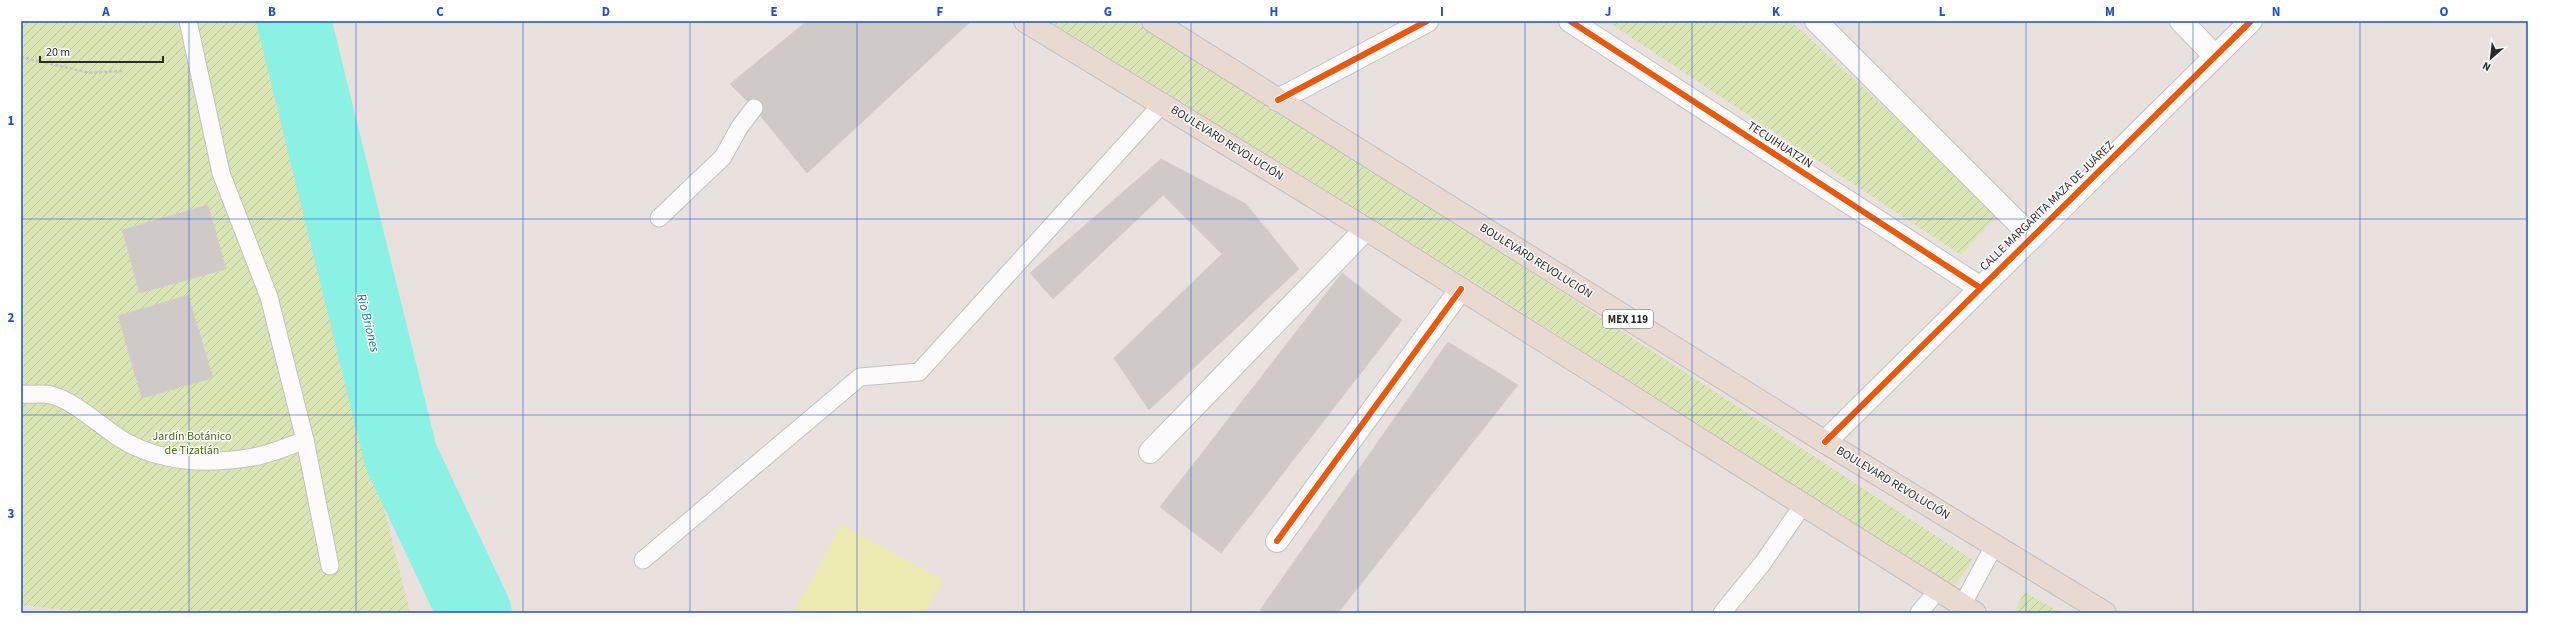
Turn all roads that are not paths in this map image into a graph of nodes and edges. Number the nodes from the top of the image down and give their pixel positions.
1 (188, 21) edge
2 (1025, 21) edge
3 (1153, 21) edge
4 (1427, 21) edge
5 (1570, 21) edge
6 (1816, 21) edge
7 (2181, 21) edge
8 (2251, 21) edge
9 (2215, 56) junction
10 (1278, 100) junction
11 (1163, 103) junction
12 (754, 108) dead end
13 (659, 218) dead end
14 (1366, 229) junction
15 (2032, 236) junction
16 (1979, 287) junction
17 (1461, 289) junction
18 (21, 394) edge
19 (305, 440) junction
20 (1825, 442) junction
21 (1150, 452) dead end
22 (1803, 505) junction
23 (1277, 541) dead end
24 (1995, 544) junction
25 (643, 560) dead end
26 (330, 566) dead end
27 (1938, 590) junction
28 (1965, 610) edge
29 (1722, 613) edge
30 (1919, 613) edge
31 (2105, 613) edge

1 - 19 lane
2 - 11 main road, BOULEVARD REVOLUCIÓN
3 - 10 main road, BOULEVARD REVOLUCIÓN / MEX 119
4 - 10 street
5 - 16 street, TECUIHUATZIN
6 - 15 street
7 - 9 street
8 - 9 street, CALLE MARGARITA MAZA DE JUÁREZ
9 - 15 street, CALLE MARGARITA MAZA DE JUÁREZ
10 - 20 main road, BOULEVARD REVOLUCIÓN / MEX 119
11 - 14 main road, BOULEVARD REVOLUCIÓN
11 - 25 lane
12 - 13 lane
14 - 17 main road, BOULEVARD REVOLUCIÓN
14 - 21 street
15 - 16 street, CALLE MARGARITA MAZA DE JUÁREZ
16 - 20 street, CALLE MARGARITA MAZA DE JUÁREZ
17 - 22 main road, BOULEVARD REVOLUCIÓN
17 - 23 street
18 - 19 lane
19 - 26 lane
20 - 24 main road, BOULEVARD REVOLUCIÓN / MEX 119
22 - 27 main road, BOULEVARD REVOLUCIÓN
22 - 29 lane
24 - 28 lane
24 - 31 main road, BOULEVARD REVOLUCIÓN / MEX 119
27 - 28 main road, BOULEVARD REVOLUCIÓN
27 - 30 lane

